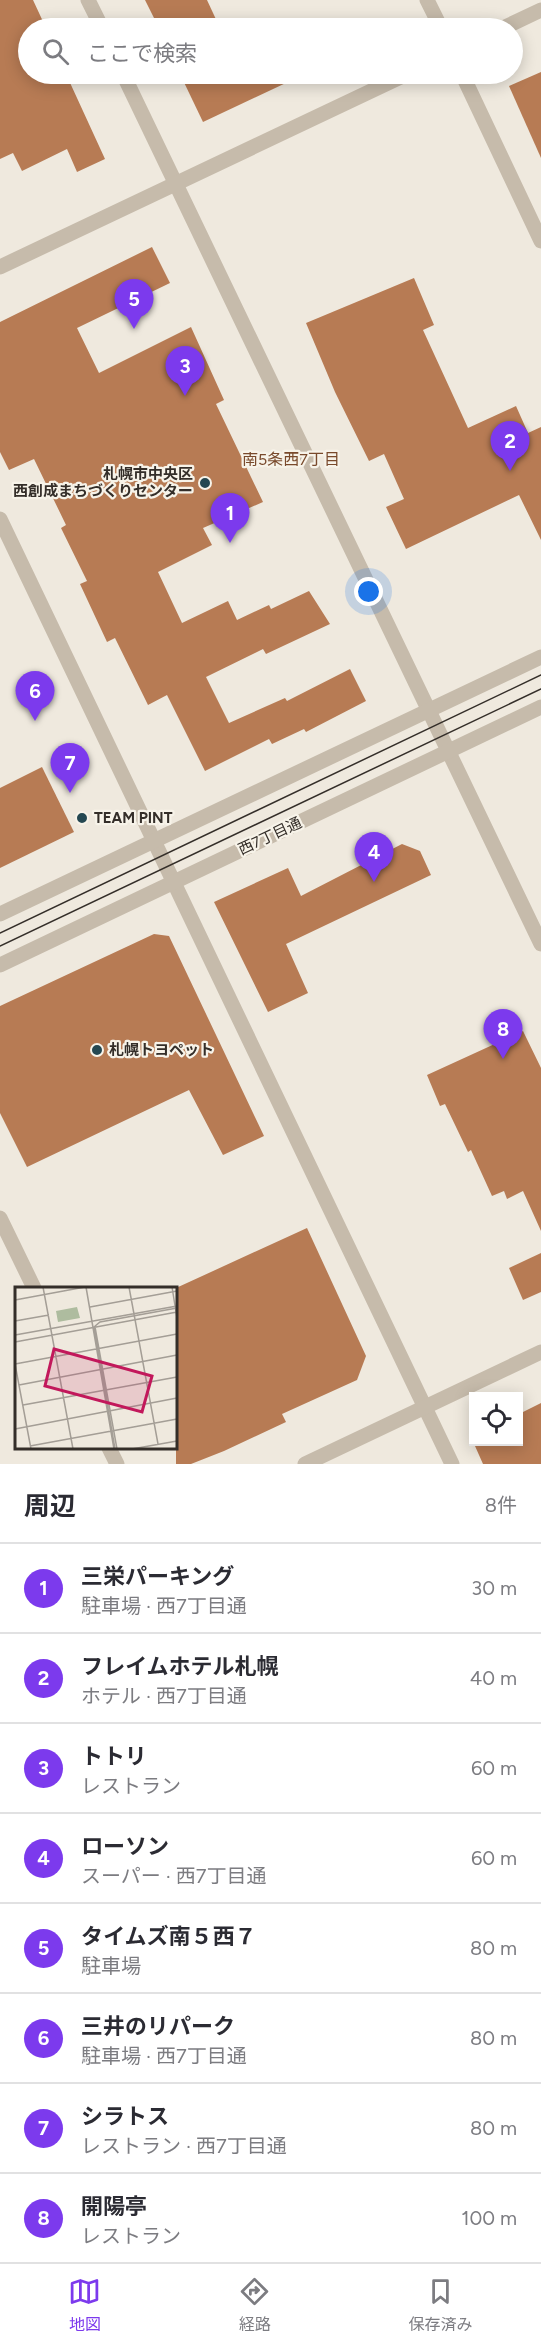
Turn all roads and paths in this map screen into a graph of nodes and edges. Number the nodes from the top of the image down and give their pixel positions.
1 (88, 0) edge
2 (427, 0) edge
3 (541, 10) edge
4 (97, 18) edge
5 (436, 18) edge
6 (523, 19) edge
7 (128, 84) edge
8 (386, 84) edge
9 (467, 84) edge
10 (175, 183) junction
11 (541, 241) edge
12 (0, 267) edge
13 (0, 519) edge
14 (541, 657) edge
15 (541, 707) edge
16 (429, 709) junction
17 (450, 751) junction
18 (154, 843) junction
19 (173, 882) junction
20 (0, 914) edge
21 (541, 944) edge
22 (0, 964) edge
23 (0, 1218) edge
24 (34, 1287) edge
25 (541, 1352) edge
26 (425, 1408) junction
27 (110, 1449) edge
28 (117, 1464) edge
29 (305, 1464) edge
30 (452, 1464) edge

1 - 4 street
2 - 5 street
3 - 6 street
7 - 10 street
8 - 10 street
9 - 11 street
10 - 12 street
10 - 16 street
13 - 18 street
14 - 16 street
15 - 17 street, 西7丁目通
16 - 17 street
16 - 18 street
17 - 19 street, 西7丁目通
17 - 21 street
18 - 19 street
18 - 20 street
19 - 22 street, 西7丁目通
19 - 26 street
23 - 24 street
25 - 26 street
26 - 29 street
26 - 30 street
27 - 28 street

